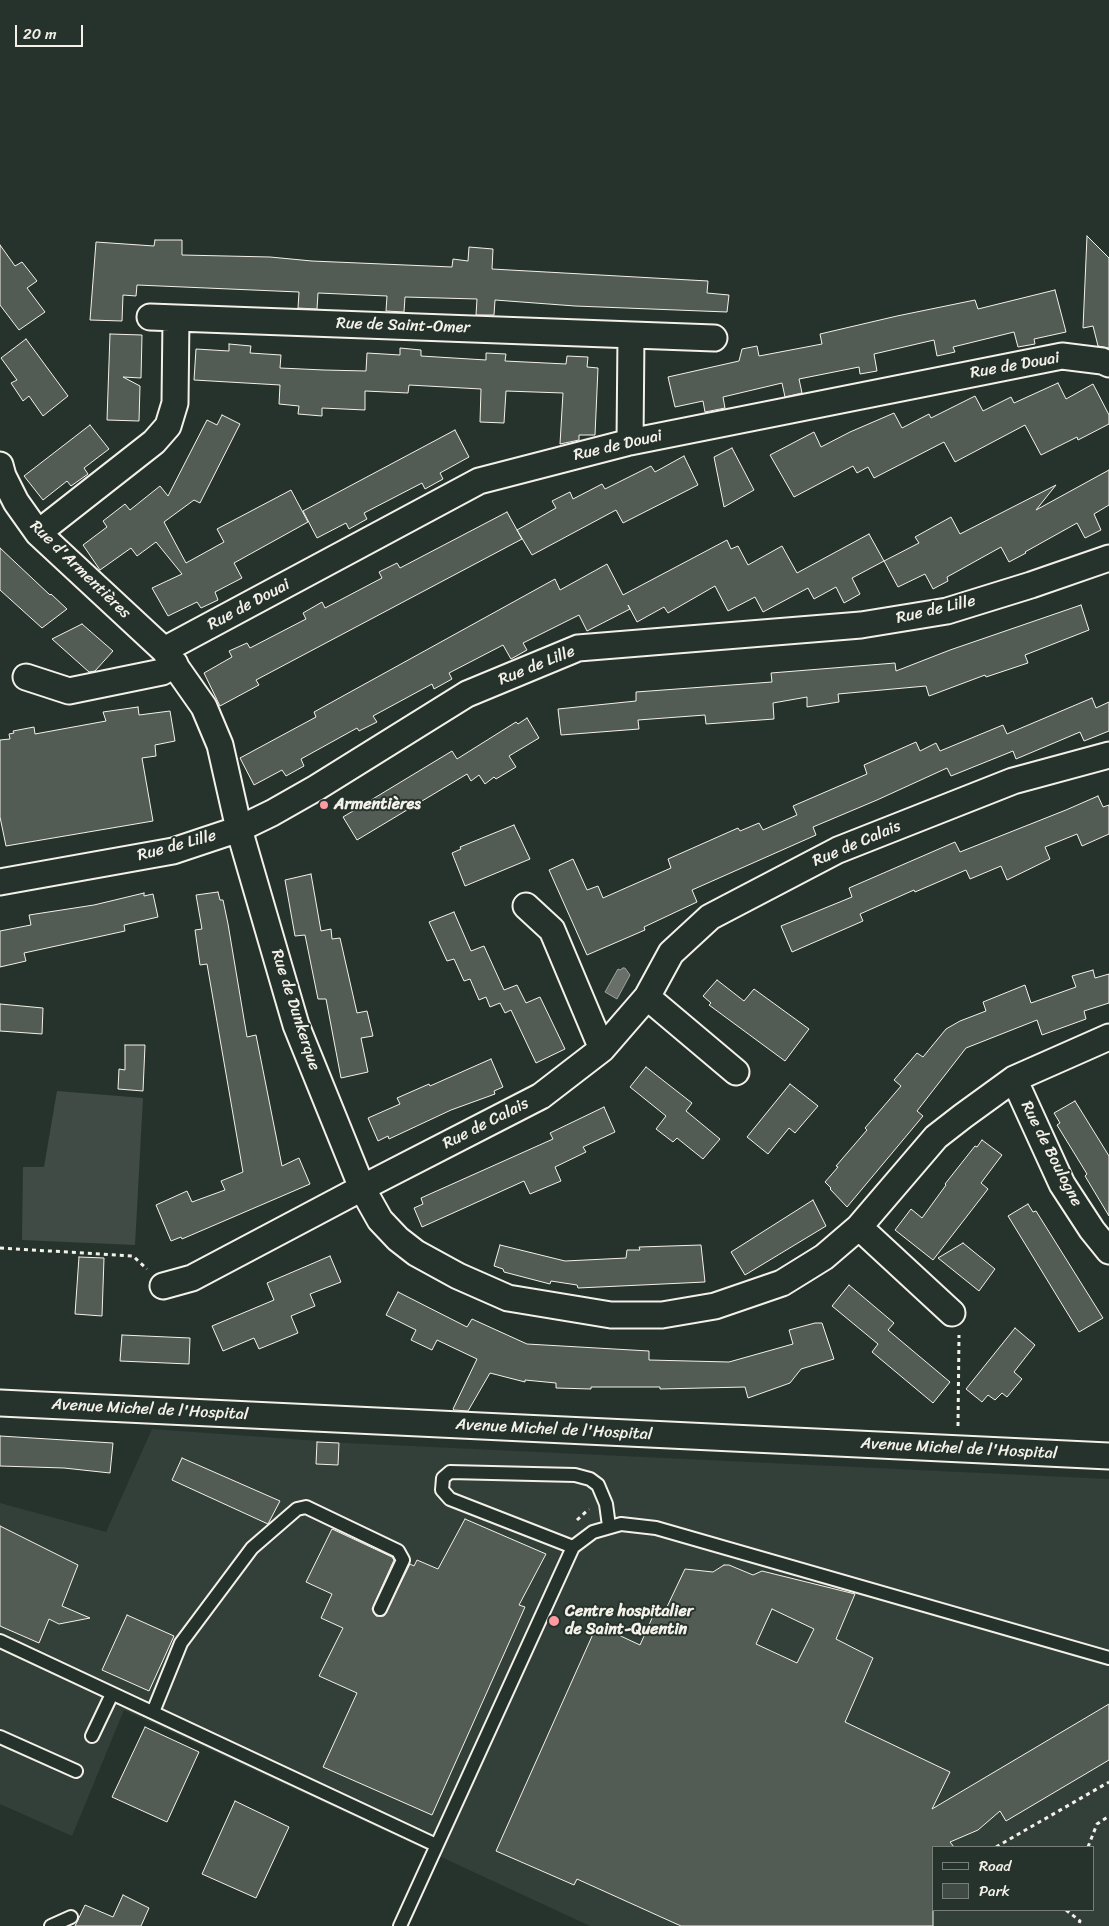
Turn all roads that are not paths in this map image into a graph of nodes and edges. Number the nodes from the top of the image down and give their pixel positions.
1 (150, 317) dead end
2 (176, 318) junction
3 (630, 335) junction
4 (714, 338) dead end
5 (1109, 364) edge
6 (630, 442) junction
7 (0, 465) edge
8 (38, 533) junction
9 (1109, 558) edge
10 (170, 657) junction
11 (26, 677) dead end
12 (1109, 755) edge
13 (239, 829) junction
14 (0, 882) edge
15 (526, 906) dead end
16 (647, 997) junction
17 (1109, 1037) edge
18 (602, 1049) junction
19 (736, 1072) dead end
20 (1014, 1079) junction
21 (362, 1188) junction
22 (859, 1228) junction
23 (1109, 1251) edge
24 (164, 1286) road end
25 (952, 1313) road end
26 (0, 1403) edge
27 (1109, 1456) edge
28 (610, 1526) junction
29 (573, 1547) junction
30 (380, 1609) dead end
31 (0, 1641) edge
32 (1109, 1658) edge
33 (112, 1694) junction
34 (153, 1712) junction
35 (92, 1736) dead end
36 (0, 1737) edge
37 (76, 1771) dead end
38 (436, 1845) junction
39 (71, 1917) dead end
40 (51, 1926) edge
41 (400, 1926) edge

1 - 2 street, Rue de Saint-Omer
2 - 3 street, Rue de Saint-Omer
2 - 8 street
3 - 4 street, Rue de Saint-Omer
3 - 6 street
5 - 6 street, Rue de Douai
6 - 10 street, Rue de Douai
7 - 8 street, Rue d'Armentières
8 - 10 street, Rue d'Armentières
9 - 13 street, Rue de Lille
10 - 11 street
10 - 13 street, Rue d'Armentières
12 - 16 street, Rue de Calais
13 - 14 street, Rue de Lille
13 - 21 street, Rue de Dunkerque
15 - 18 street
16 - 18 street, Rue de Calais
16 - 19 street
17 - 20 street, Rue de Dunkerque
18 - 21 street, Rue de Calais
20 - 22 street, Rue de Dunkerque
20 - 23 street, Rue de Boulogne
21 - 22 street, Rue de Dunkerque
21 - 24 street
22 - 25 street
26 - 27 street, Avenue Michel de l'Hospital
28 - 29 lane
28 - 29 lane
28 - 32 lane
29 - 38 lane
30 - 34 lane
31 - 33 lane
33 - 34 lane
33 - 35 lane
34 - 38 lane
36 - 37 lane
38 - 41 lane
39 - 40 lane

